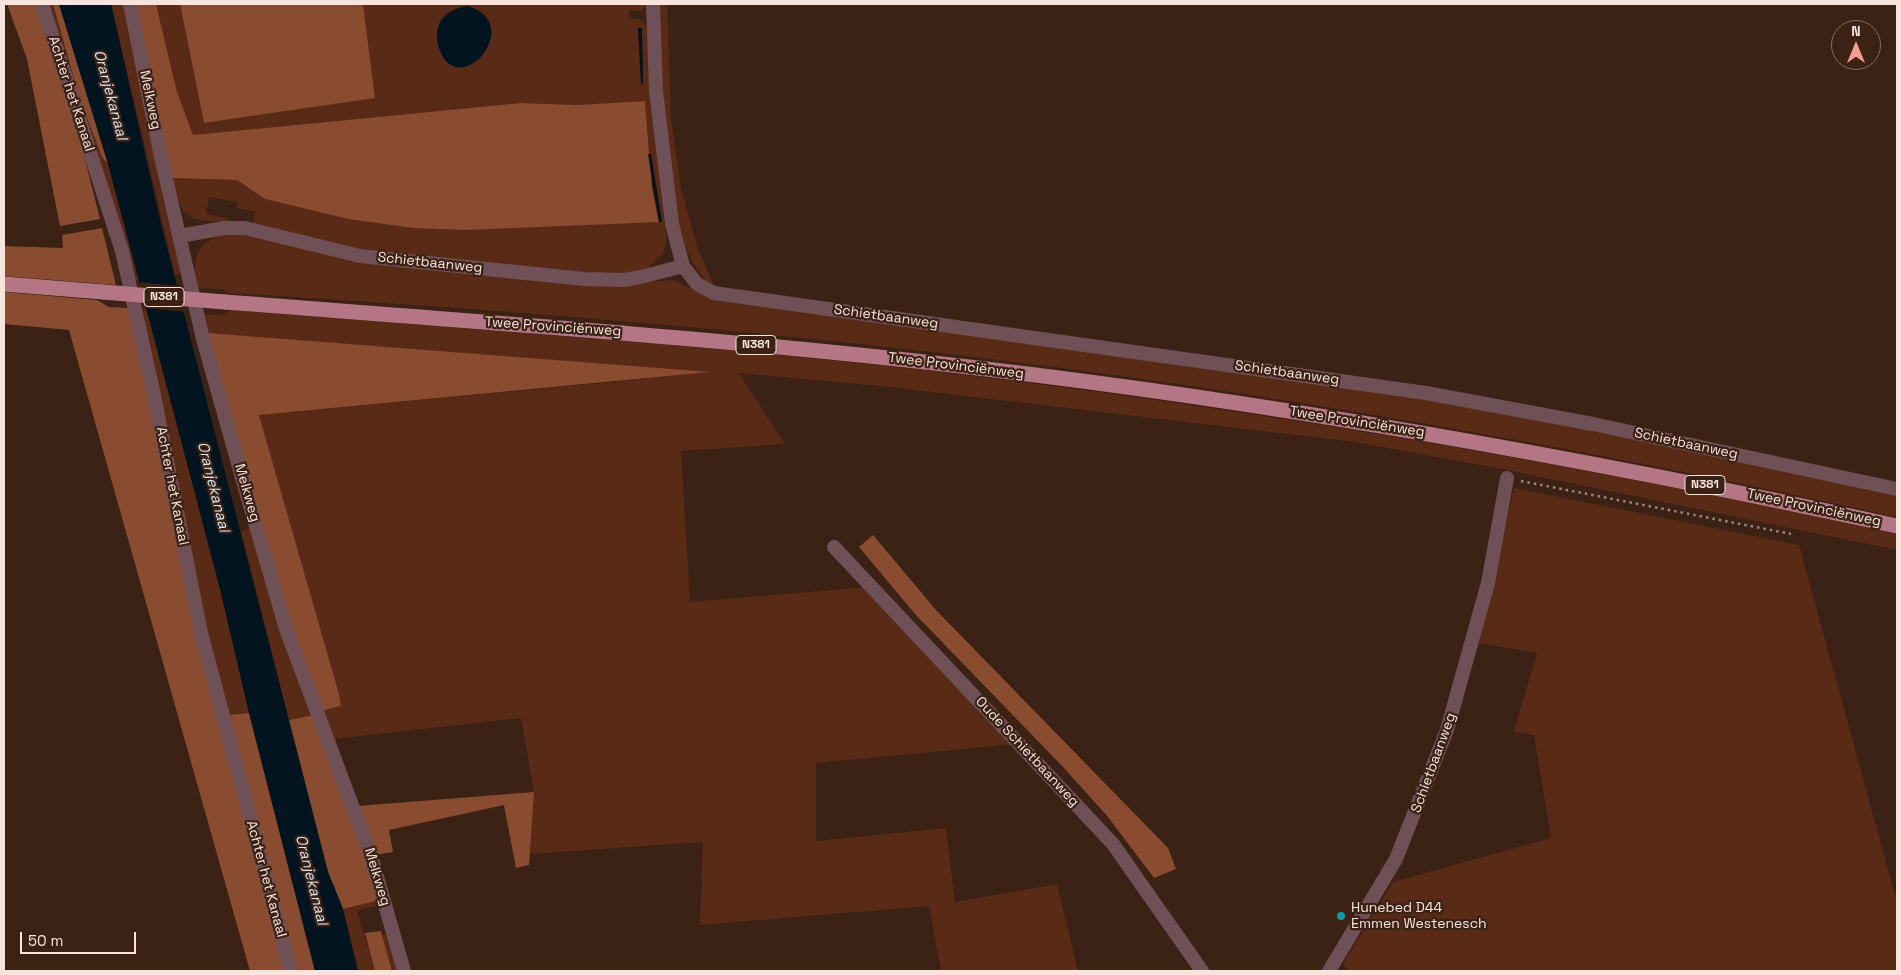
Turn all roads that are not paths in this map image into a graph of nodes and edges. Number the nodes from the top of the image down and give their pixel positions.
1 (42, 4) edge
2 (130, 4) edge
3 (653, 4) edge
4 (180, 236) junction
5 (683, 266) junction
6 (4, 284) edge
7 (1508, 478) road end
8 (1897, 489) edge
9 (1897, 526) edge
10 (834, 547) dead end
11 (290, 971) edge
12 (404, 971) edge
13 (1202, 971) edge
14 (1329, 971) edge

1 - 11 street, Achter het Kanaal
2 - 4 street, Melkweg
3 - 5 street, Schietbaanweg
4 - 5 street, Schietbaanweg
4 - 12 street, Melkweg
5 - 8 street, Schietbaanweg
6 - 9 main road, Twee Provinciënweg / N381, bridge
7 - 14 street, Schietbaanweg
10 - 13 street, Oude Schietbaanweg

